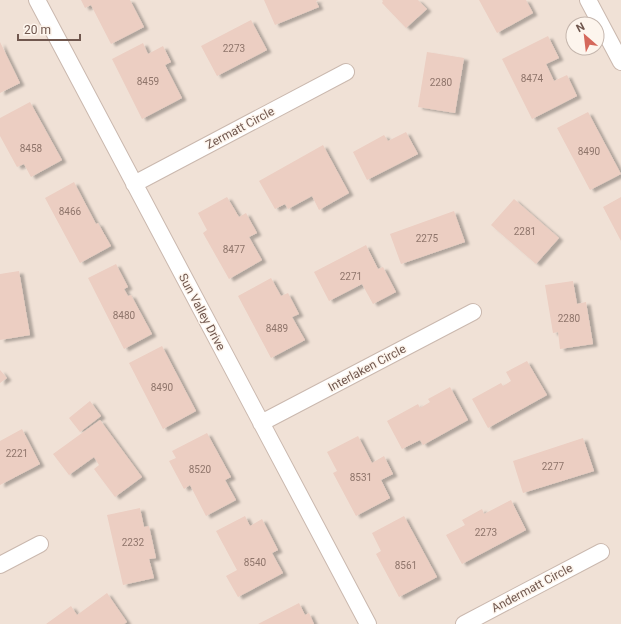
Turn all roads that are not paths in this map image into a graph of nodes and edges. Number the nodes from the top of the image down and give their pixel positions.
1 (37, 0) edge
2 (588, 0) edge
3 (621, 62) edge
4 (346, 72) dead end
5 (134, 184) junction
6 (473, 312) dead end
7 (261, 423) junction
8 (40, 544) dead end
9 (601, 552) dead end
10 (0, 565) edge
11 (368, 624) edge
12 (464, 624) edge

1 - 5 street, Sun Valley Drive
2 - 3 street
4 - 5 street, Zermatt Circle
5 - 7 street, Sun Valley Drive
6 - 7 street, Interlaken Circle
7 - 11 street, Sun Valley Drive
8 - 10 street
9 - 12 street, Andermatt Circle

